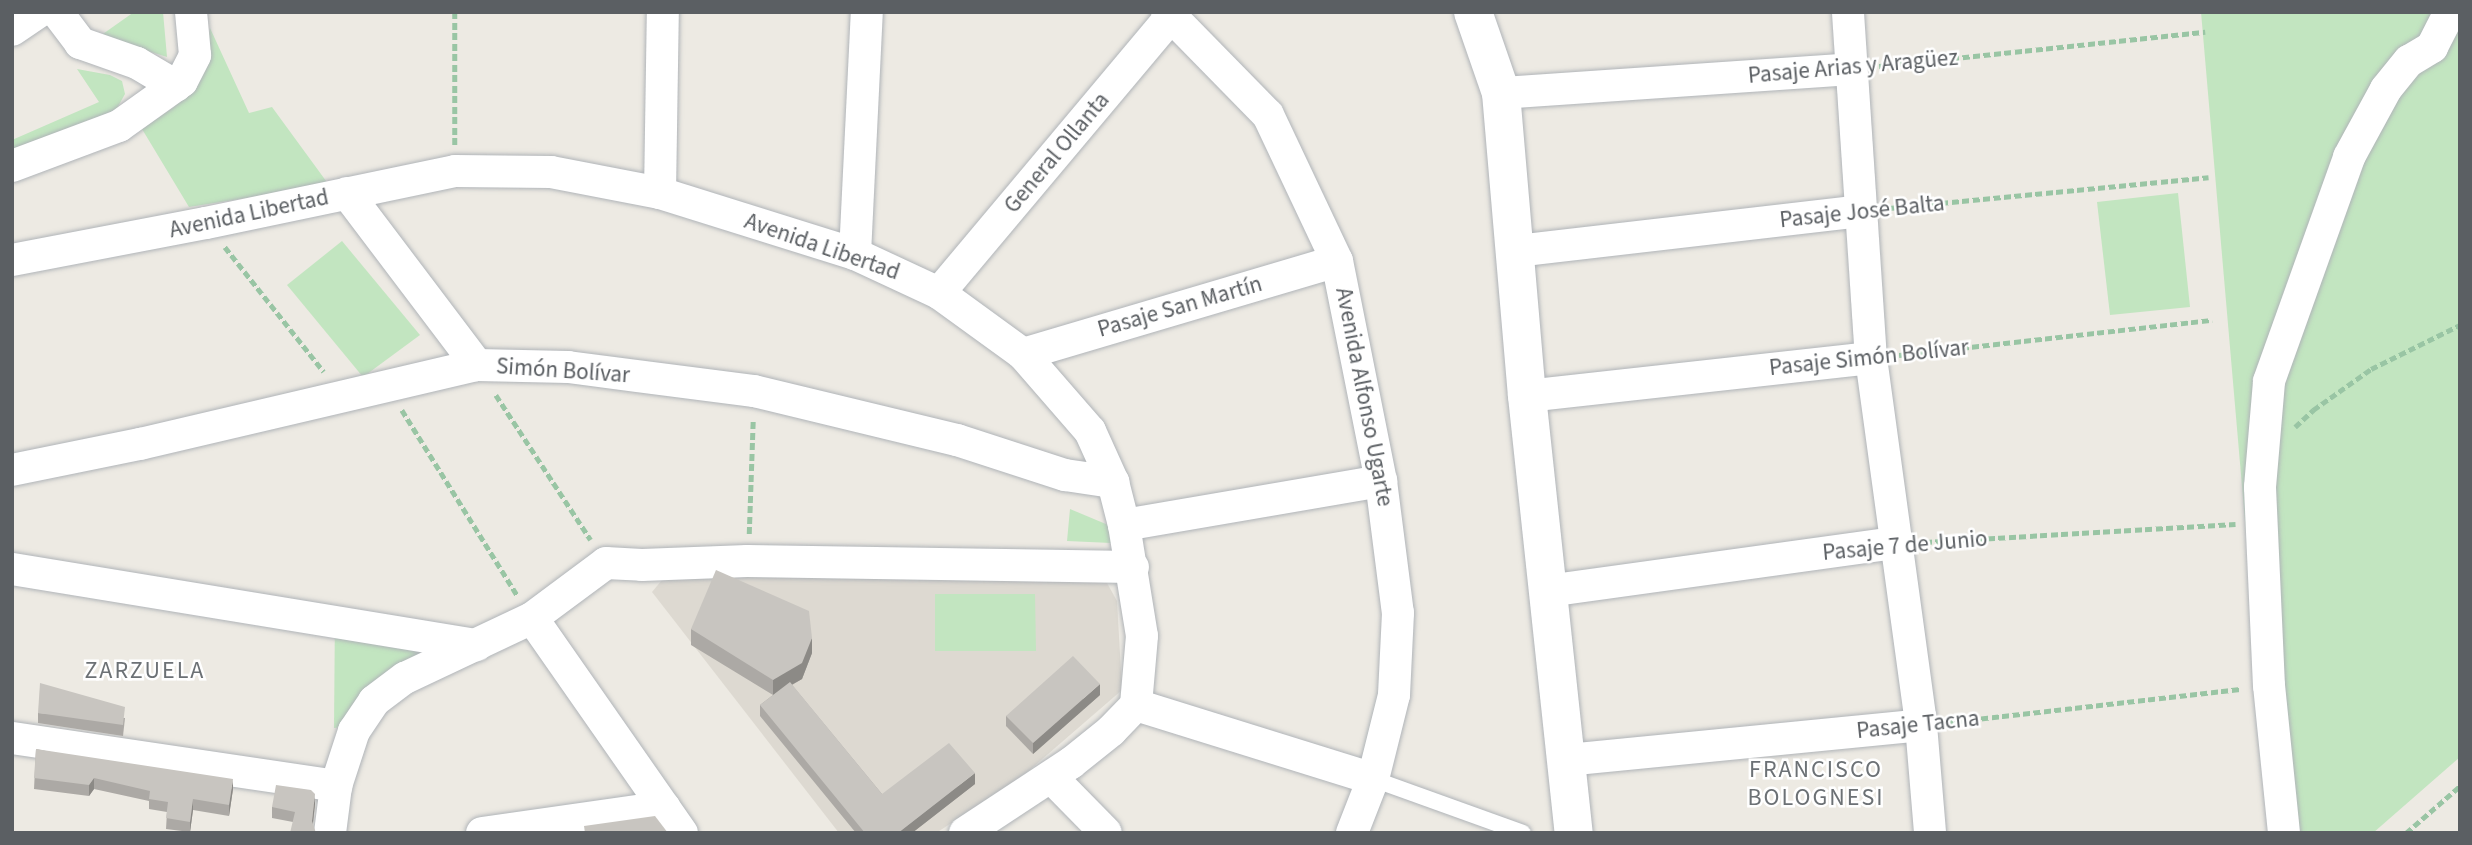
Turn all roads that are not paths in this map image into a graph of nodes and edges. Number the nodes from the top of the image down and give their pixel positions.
1 (38, 12) edge
2 (57, 12) edge
3 (191, 12) edge
4 (663, 12) edge
5 (867, 12) edge
6 (1473, 12) edge
7 (2450, 12) edge
8 (1848, 13) edge
9 (1171, 14) edge
10 (12, 30) edge
11 (1850, 69) junction
12 (176, 86) junction
13 (1501, 93) junction
14 (12, 166) edge
15 (347, 193) junction
16 (660, 193) junction
17 (1860, 211) junction
18 (1516, 251) junction
19 (855, 254) junction
20 (12, 260) edge
21 (1337, 261) junction
22 (939, 293) junction
23 (1023, 354) junction
24 (1871, 358) junction
25 (477, 365) junction
26 (1527, 396) junction
27 (12, 470) edge
28 (1381, 481) junction
29 (1113, 482) junction
30 (1124, 525) junction
31 (1896, 543) junction
32 (1133, 567) junction
33 (12, 569) edge
34 (1548, 591) junction
35 (532, 618) junction
36 (478, 645) junction
37 (1136, 705) junction
38 (1921, 725) junction
39 (12, 738) edge
40 (1566, 760) junction
41 (1051, 777) junction
42 (1373, 779) junction
43 (336, 786) junction
44 (664, 807) junction
45 (330, 833) edge
46 (482, 833) edge
47 (682, 833) edge
48 (965, 833) edge
49 (1107, 833) edge
50 (1352, 833) edge
51 (1523, 833) edge
52 (1574, 833) edge
53 (1930, 833) edge
54 (2284, 833) edge

1 - 10 street
2 - 12 street
3 - 12 street
4 - 16 street
5 - 19 street
6 - 13 street
7 - 54 street
8 - 11 street
9 - 21 street, Avenida Alfonso Ugarte
9 - 22 street, General Ollanta
11 - 13 street, Pasaje Arias y Aragüez
11 - 17 street
12 - 14 street
13 - 18 street
15 - 16 street, Avenida Libertad
15 - 20 street, Avenida Libertad
15 - 25 street
16 - 19 street, Avenida Libertad
17 - 18 street, Pasaje José Balta
17 - 24 street
18 - 26 street
19 - 22 street, Avenida Libertad
21 - 23 street, Pasaje San Martín
21 - 28 street, Avenida Alfonso Ugarte
22 - 23 street, Avenida Libertad
23 - 29 street, Avenida Libertad
24 - 26 street, Pasaje Simón Bolívar
24 - 31 street
25 - 27 street, Simón Bolívar
25 - 29 street, Simón Bolívar
26 - 34 street
28 - 30 street
28 - 42 street, Avenida Alfonso Ugarte
29 - 30 street, Avenida Libertad
30 - 32 street, Avenida Libertad
31 - 34 street, Pasaje 7 de Junio
31 - 38 street
32 - 35 street
32 - 37 street, Avenida Libertad
33 - 36 street
34 - 40 street
35 - 36 street
35 - 44 street
36 - 43 street
37 - 41 street
37 - 42 street
38 - 40 street, Pasaje Tacna
38 - 53 street
39 - 43 street
40 - 52 street
41 - 48 street
41 - 49 street
42 - 50 street, Avenida Alfonso Ugarte
42 - 51 lane
43 - 45 street
44 - 46 street
44 - 47 street

